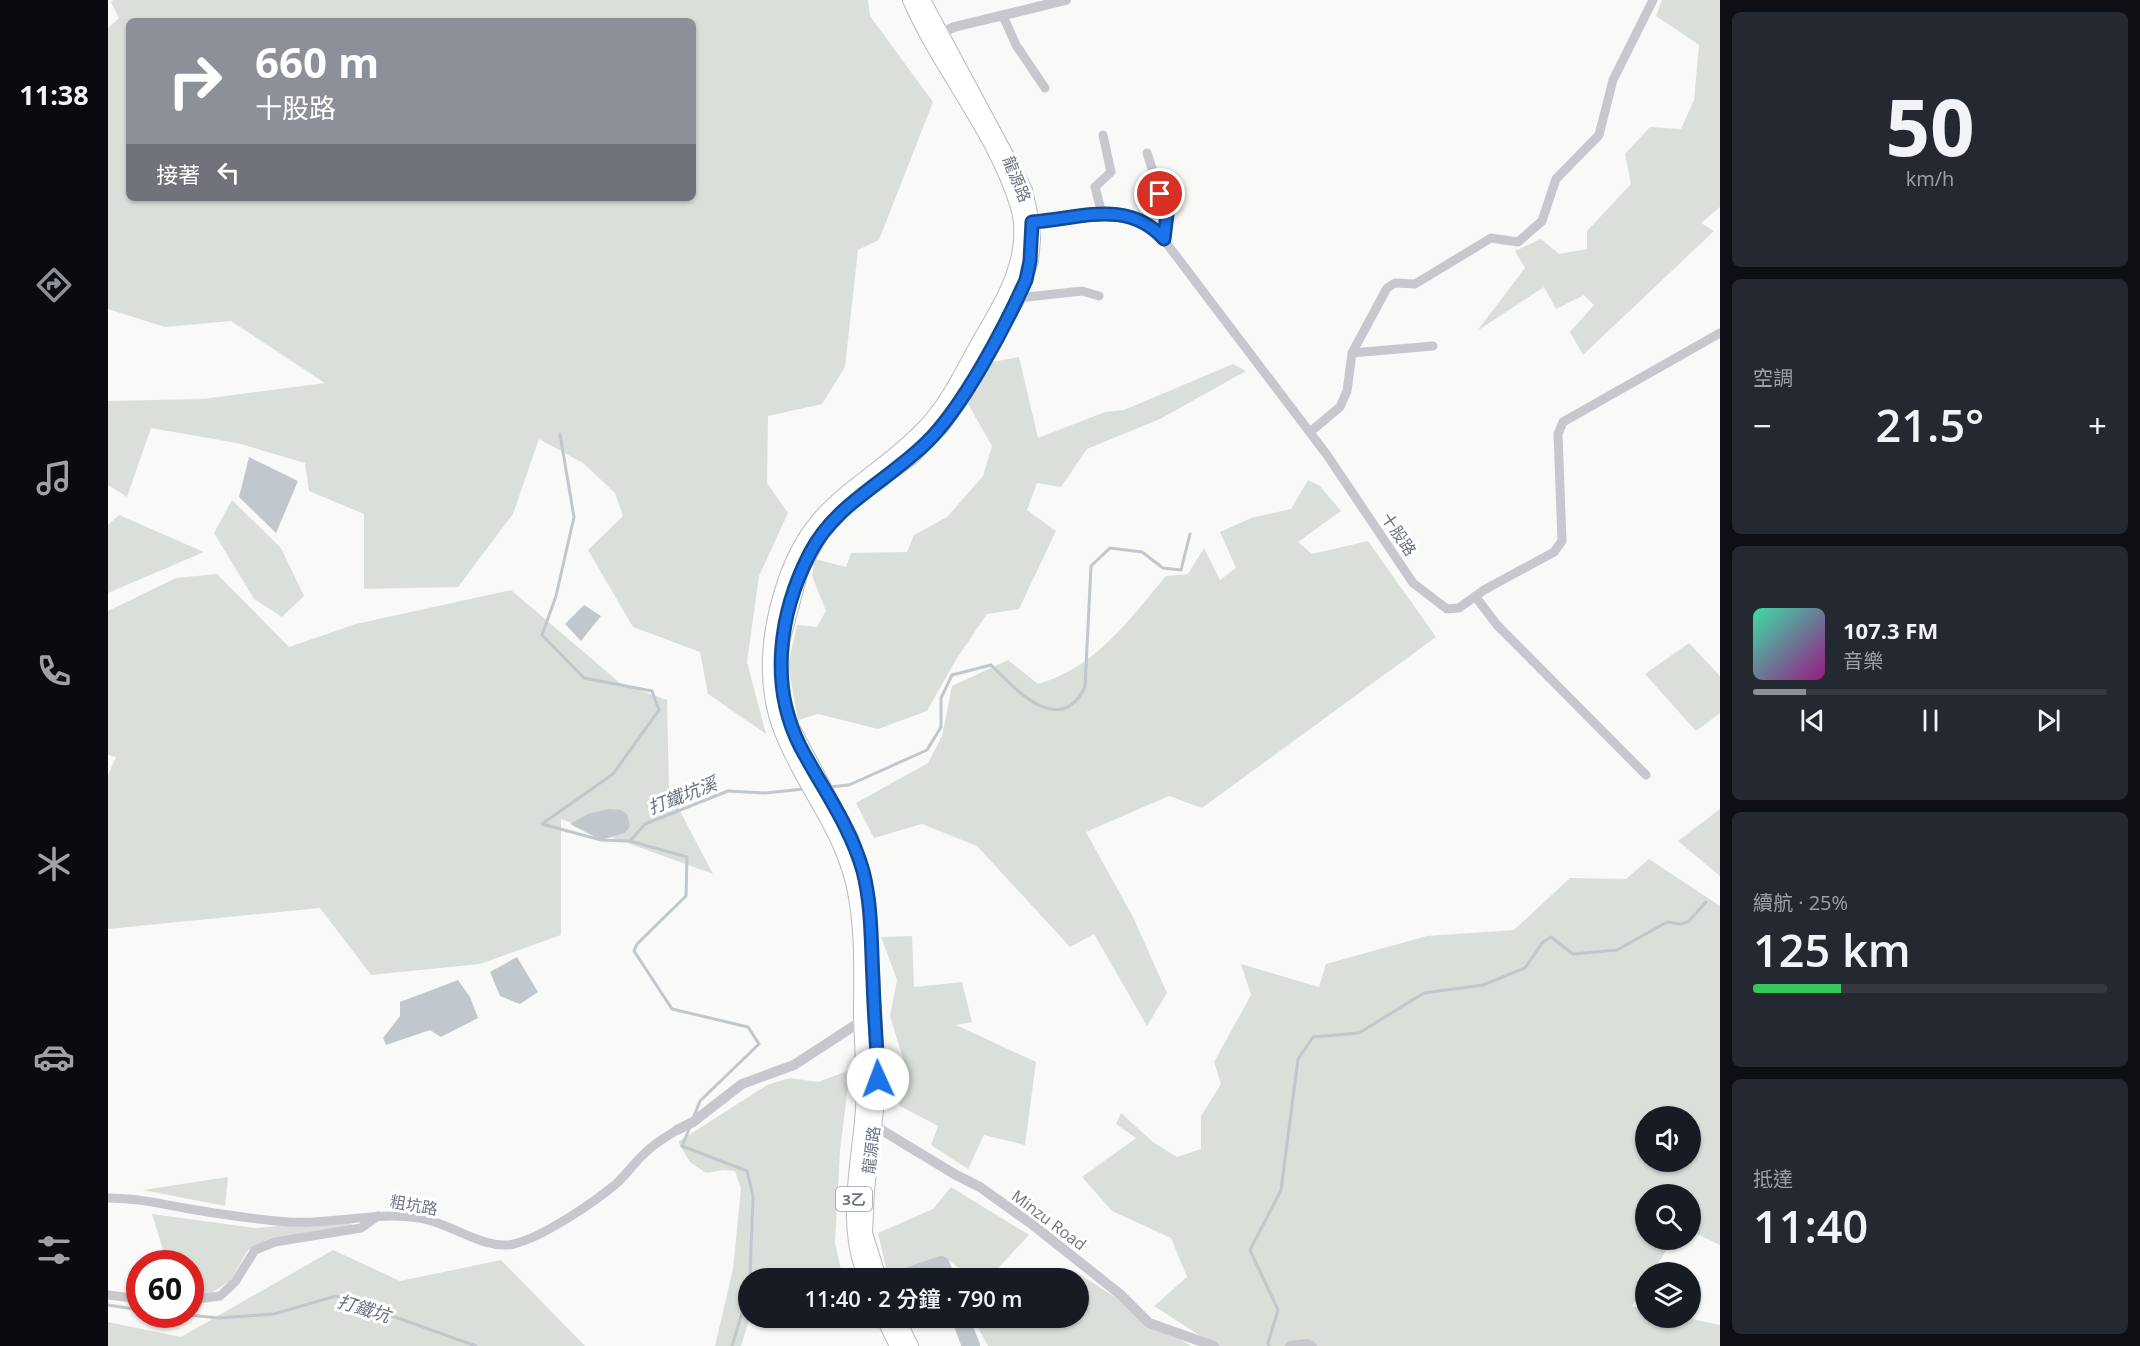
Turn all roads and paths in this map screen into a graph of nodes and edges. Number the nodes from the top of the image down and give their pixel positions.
1 (910, 0) edge
2 (923, 0) edge
3 (1066, 0) edge
4 (1653, 0) edge
5 (1003, 16) junction
6 (934, 36) junction
7 (1045, 88) dead end
8 (1103, 135) dead end
9 (1147, 153) dead end
10 (1102, 214) junction
11 (1027, 224) junction
12 (1164, 239) junction
13 (1099, 296) dead end
14 (1017, 298) junction
15 (1720, 333) edge
16 (1433, 346) dead end
17 (1352, 353) junction
18 (1310, 432) junction
19 (1475, 596) junction
20 (1646, 775) dead end
21 (818, 787) junction
22 (874, 1013) junction
23 (861, 1021) junction
24 (862, 1119) junction
25 (875, 1126) junction
26 (677, 1130) joint
27 (108, 1198) edge
28 (380, 1214) junction
29 (863, 1268) edge
30 (876, 1268) edge
31 (108, 1296) edge
32 (126, 1298) edge
33 (204, 1298) edge
34 (888, 1328) edge
35 (902, 1328) edge
36 (897, 1346) edge
37 (910, 1346) edge
38 (1214, 1346) edge
39 (1290, 1346) edge
40 (1312, 1346) edge

1 - 6 main road, 3乙
2 - 6 main road, 3乙
3 - 5 street
4 - 17 street
5 - 6 street
5 - 7 street
6 - 11 main road, 3乙
8 - 10 street
9 - 12 street
10 - 11 street, 十股路
10 - 12 street, 十股路
11 - 14 main road, 龍源路 / 3乙
11 - 21 main road, 3乙
12 - 18 street, 十股路
13 - 14 street
14 - 21 main road, 龍源路 / 3乙
15 - 19 street, 十股路
16 - 17 street
17 - 18 street
18 - 19 street, 十股路
19 - 20 street
21 - 22 main road, 龍源路 / 3乙
21 - 23 main road, 3乙
22 - 23 street
22 - 25 main road, 龍源路 / 3乙
23 - 24 main road, 3乙
23 - 26 street
24 - 25 street, Minzu Road
24 - 29 main road, 3乙
25 - 30 main road, 龍源路 / 3乙
25 - 38 street, Minzu Road
26 - 28 street, 粗坑路
27 - 28 street, 粗坑路
28 - 33 street
31 - 32 street
34 - 36 main road
35 - 37 main road
39 - 40 street

